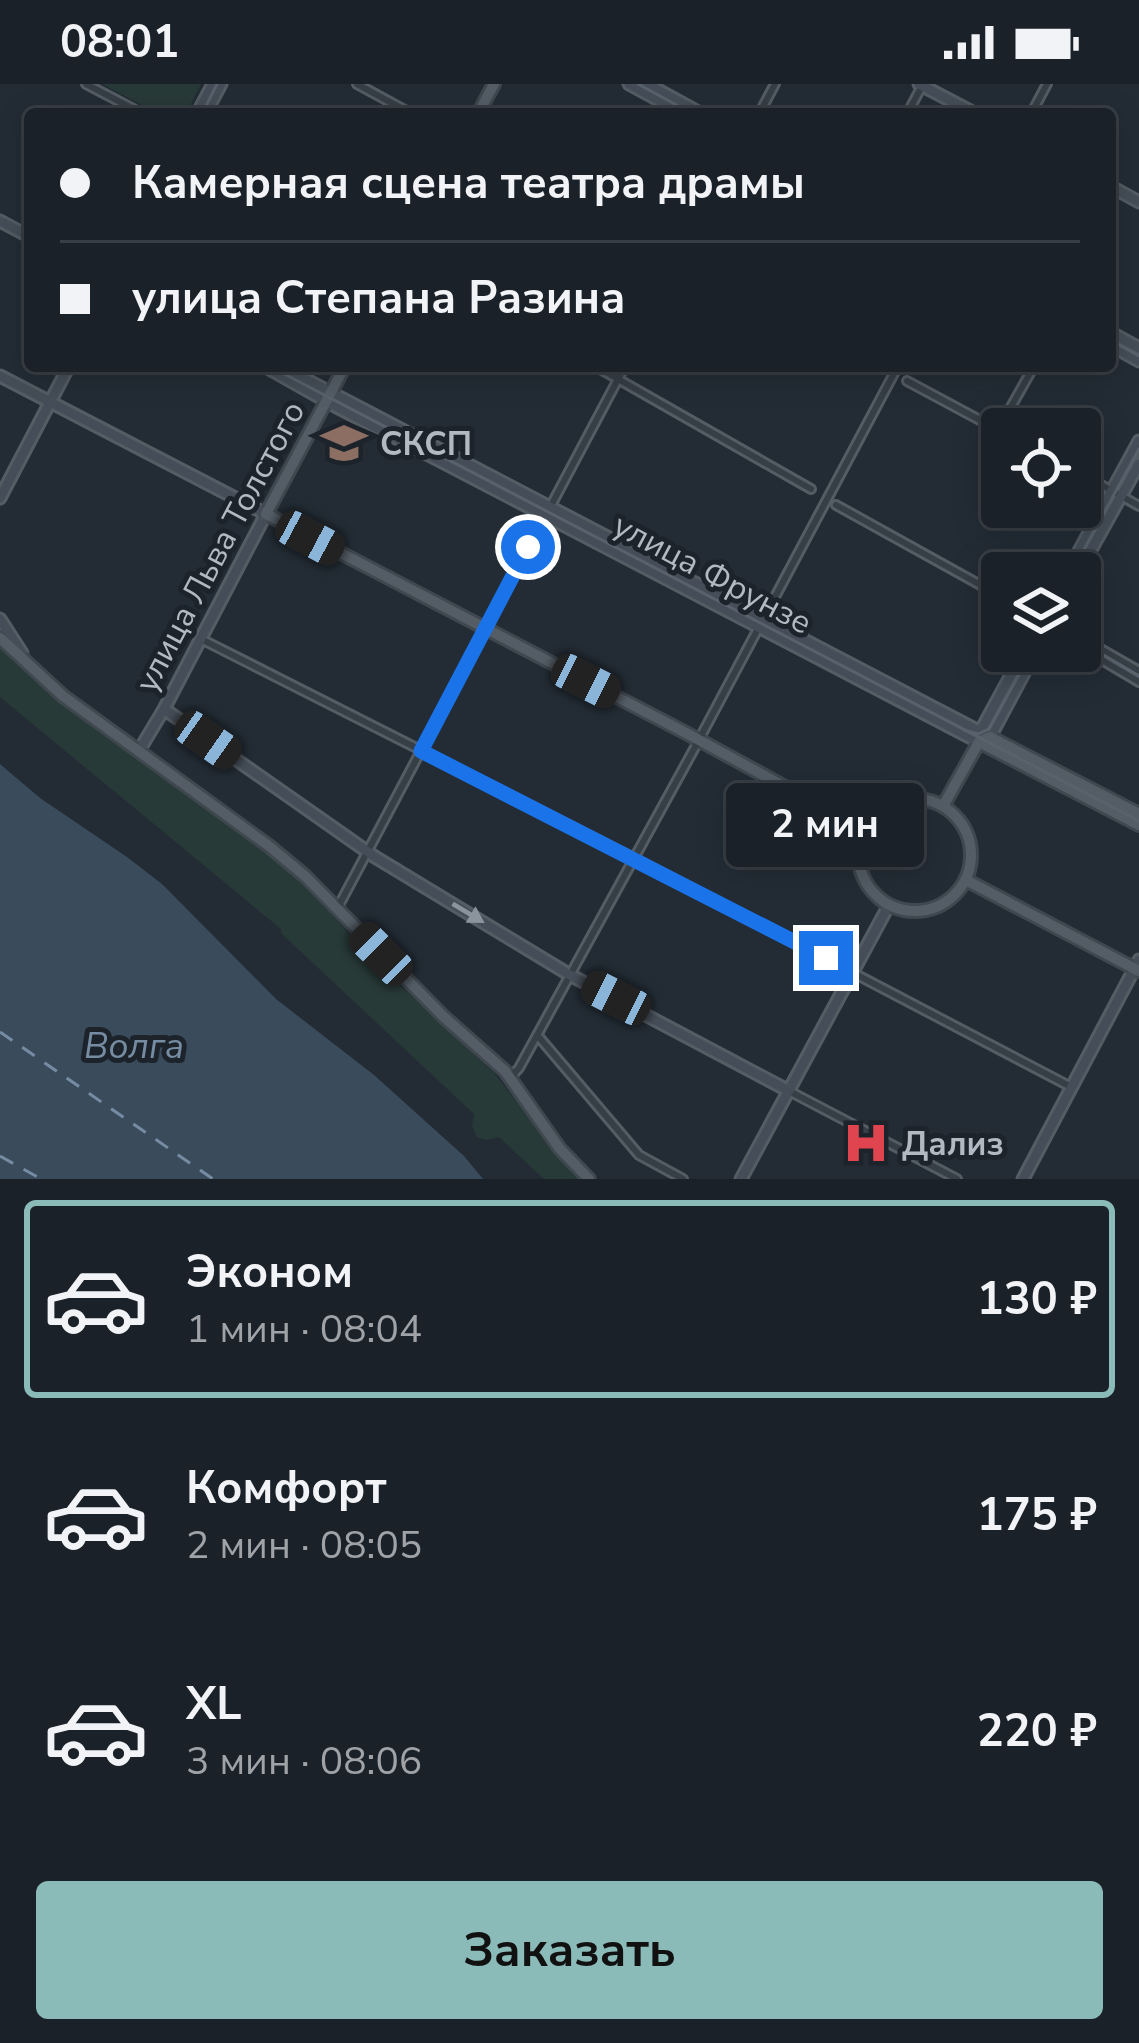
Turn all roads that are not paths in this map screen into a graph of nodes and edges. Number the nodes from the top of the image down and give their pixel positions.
1 (86, 84) edge
2 (357, 84) edge
3 (629, 84) edge
4 (647, 84) edge
5 (921, 85) edge
6 (132, 108) edge
7 (401, 108) edge
8 (673, 108) edge
9 (691, 108) edge
10 (965, 108) edge
11 (66, 372) edge
12 (276, 372) edge
13 (289, 372) edge
14 (342, 372) edge
15 (606, 372) edge
16 (622, 372) edge
17 (895, 372) edge
18 (1031, 372) edge
19 (0, 376) edge
20 (618, 379) junction
21 (907, 381) dead end
22 (328, 397) junction
23 (50, 404) junction
24 (1012, 408) edge
25 (981, 421) edge
26 (1139, 441) edge
27 (1139, 464) edge
28 (1101, 485) edge
29 (811, 489) dead end
30 (1116, 493) junction
31 (0, 498) edge
32 (836, 505) dead end
33 (1139, 506) edge
34 (548, 510) junction
35 (266, 514) junction
36 (1080, 552) edge
37 (1088, 552) edge
38 (981, 585) edge
39 (0, 619) edge
40 (761, 623) junction
41 (485, 628) junction
42 (0, 638) edge
43 (201, 639) junction
44 (1101, 649) edge
45 (1101, 659) edge
46 (28, 663) junction
47 (1139, 671) edge
48 (1014, 672) edge
49 (1023, 672) edge
50 (1139, 682) edge
51 (164, 709) junction
52 (700, 737) junction
53 (983, 737) junction
54 (140, 749) junction
55 (421, 751) junction
56 (943, 806) junction
57 (1139, 814) edge
58 (1139, 825) edge
59 (864, 830) junction
60 (368, 852) junction
61 (634, 858) junction
62 (966, 880) junction
63 (889, 905) junction
64 (337, 909) junction
65 (1138, 967) edge
66 (853, 973) junction
67 (570, 975) junction
68 (537, 1035) junction
69 (510, 1078) junction
70 (1072, 1087) junction
71 (789, 1090) junction
72 (589, 1179) edge
73 (683, 1179) edge
74 (741, 1179) edge
75 (957, 1179) edge
76 (1023, 1179) edge

1 - 6 street
2 - 7 street
3 - 8 main road
4 - 9 main road
5 - 10 main road
11 - 23 main road
12 - 22 main road, улица Фрунзе
13 - 22 main road, улица Фрунзе
14 - 22 main road, улица Льва Толстого
15 - 20 street
16 - 20 street
17 - 40 street
18 - 24 street
19 - 23 main road
20 - 29 street
20 - 34 street
21 - 25 street
22 - 34 main road, улица Фрунзе
22 - 35 main road, улица Льва Толстого
23 - 31 main road
23 - 35 main road
26 - 30 main road
27 - 30 main road
28 - 30 street
30 - 33 street
30 - 36 main road
30 - 37 main road
32 - 38 street
34 - 40 main road, улица Фрунзе
34 - 41 street
35 - 41 main road
35 - 43 main road, улица Льва Толстого
39 - 46 main road
40 - 52 street
40 - 53 main road, улица Фрунзе
41 - 52 main road
41 - 55 street
42 - 46 main road
43 - 51 main road, улица Льва Толстого
43 - 55 street
44 - 47 street
45 - 50 street
46 - 54 main road
48 - 53 main road
49 - 53 main road
51 - 54 main road, улица Льва Толстого
51 - 60 main road
52 - 59 main road
52 - 61 street
53 - 56 main road
53 - 57 main road, улица Фрунзе
53 - 58 main road, улица Фрунзе
54 - 64 main road
55 - 60 street
55 - 61 street
56 - 59 main road
56 - 62 main road
59 - 63 main road
60 - 64 street
60 -> 67 main road
61 - 66 street
61 - 67 street
62 - 63 main road
62 - 65 main road
63 - 66 main road
64 - 69 main road
65 - 70 main road
66 - 70 street
66 - 71 main road
67 - 68 street
67 - 71 main road
68 - 69 street
68 - 73 street
69 - 72 main road
70 - 76 main road
71 - 74 main road
71 - 75 street

